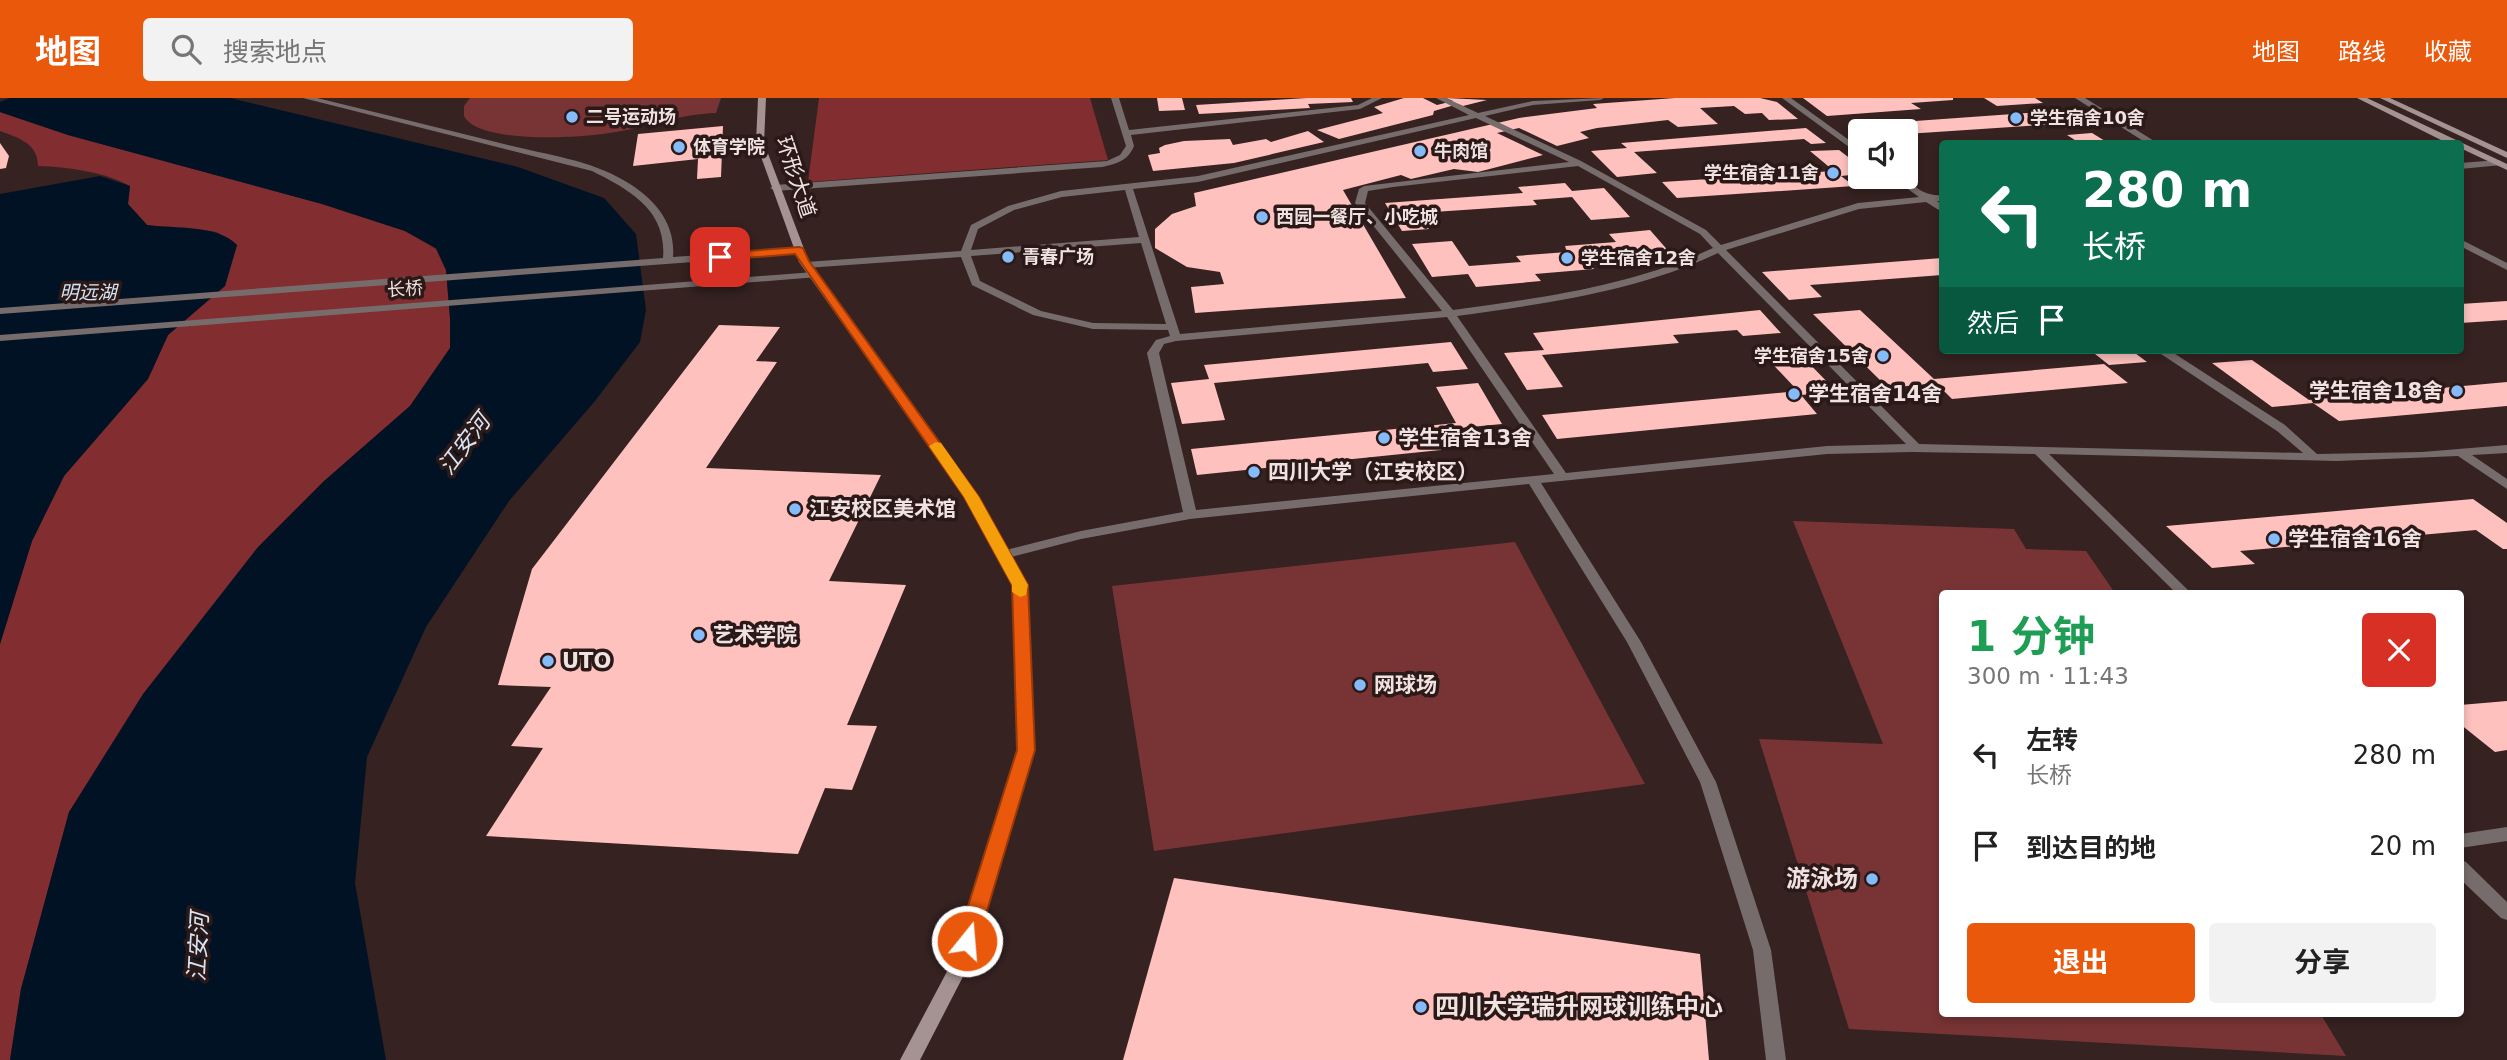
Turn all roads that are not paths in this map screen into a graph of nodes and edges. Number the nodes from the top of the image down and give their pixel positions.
1 (307, 98) edge
2 (762, 98) edge
3 (1115, 98) edge
4 (1378, 98) edge
5 (1440, 98) edge
6 (1600, 98) edge
7 (1786, 98) edge
8 (2079, 98) edge
9 (2361, 98) edge
10 (2384, 98) edge
11 (1478, 114) junction
12 (1127, 133) junction
13 (2148, 140) edge
14 (2450, 140) edge
15 (1848, 143) edge
16 (2464, 146) edge
17 (2507, 155) edge
18 (1578, 163) junction
19 (2503, 165) edge
20 (2464, 166) edge
21 (1128, 186) junction
22 (775, 188) junction
23 (1912, 189) edge
24 (1939, 198) edge
25 (1926, 199) junction
26 (1939, 207) edge
27 (1145, 240) junction
28 (2464, 244) edge
29 (1719, 249) junction
30 (799, 251) junction
31 (965, 253) junction
32 (668, 261) junction
33 (2507, 267) edge
34 (810, 270) junction
35 (0, 312) edge
36 (1450, 314) junction
37 (1174, 333) junction
38 (0, 338) edge
39 (2167, 354) edge
40 (1914, 446) junction
41 (2507, 449) edge
42 (2039, 451) junction
43 (2461, 453) junction
44 (2314, 457) junction
45 (1563, 478) junction
46 (1533, 481) junction
47 (2507, 485) edge
48 (1190, 515) junction
49 (1003, 555) junction
50 (2181, 590) edge
51 (2507, 834) edge
52 (2464, 840) edge
53 (2464, 871) edge
54 (2507, 913) edge
55 (910, 1060) edge
56 (1776, 1060) edge

1 - 32 street
2 - 22 street, 环形大道
3 - 12 street
4 - 12 street
5 - 11 street
6 - 11 street
7 - 15 street
8 - 13 street
9 - 14 street
10 - 17 street
11 - 18 street
11 - 21 street
12 - 22 street
16 - 19 street
18 - 29 street
18 - 36 street
19 - 20 street
21 - 27 street
21 - 31 street
22 - 30 street, 环形大道
23 - 25 street
24 - 25 street
25 - 26 street
25 - 29 street
27 - 31 street, 长桥
27 - 37 street
28 - 33 street
29 - 36 street
29 - 40 street
30 - 32 street, 长桥
30 - 34 street, 环形大道
31 - 34 street, 长桥
31 - 37 street
32 - 35 street, 长桥
34 - 38 street, 长桥
34 - 49 street, 环形大道
36 - 37 street
36 - 45 street
37 - 48 street
39 - 44 street
40 - 42 street
40 - 45 street
41 - 43 street
42 - 44 street
42 - 50 street
43 - 44 street
43 - 47 street
45 - 46 street
46 - 48 street
46 - 56 street
48 - 49 street
49 - 55 street, 环形大道
51 - 52 street
53 - 54 street

